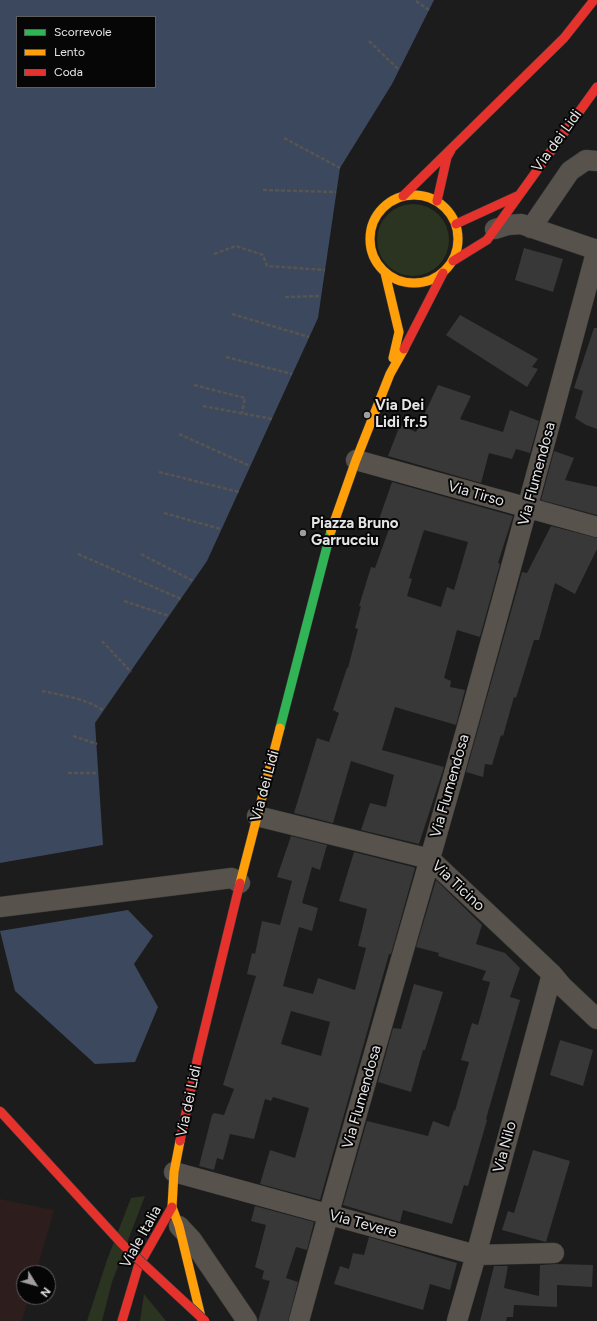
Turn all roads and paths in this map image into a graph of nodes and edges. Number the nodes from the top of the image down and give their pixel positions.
1 (594, 0) edge
2 (416, 1) edge
3 (429, 10) dead end
4 (369, 40) dead end
5 (399, 70) dead end
6 (597, 87) edge
7 (284, 138) dead end
8 (453, 147) junction
9 (597, 161) edge
10 (340, 168) dead end
11 (263, 190) dead end
12 (336, 192) dead end
13 (404, 196) junction
14 (518, 196) junction
15 (437, 201) junction
16 (456, 224) junction
17 (531, 228) junction
18 (495, 229) junction
19 (597, 250) edge
20 (214, 254) dead end
21 (452, 261) junction
22 (325, 270) dead end
23 (385, 273) junction
24 (443, 273) junction
25 (321, 296) dead end
26 (284, 297) dead end
27 (232, 314) dead end
28 (309, 337) dead end
29 (226, 357) dead end
30 (292, 374) dead end
31 (390, 374) junction
32 (194, 385) dead end
33 (203, 406) dead end
34 (242, 413) junction
35 (272, 419) dead end
36 (179, 434) dead end
37 (356, 460) junction
38 (250, 466) dead end
39 (159, 472) dead end
40 (239, 492) dead end
41 (528, 508) junction
42 (164, 513) dead end
43 (597, 527) edge
44 (221, 528) dead end
45 (78, 554) dead end
46 (141, 554) dead end
47 (193, 580) dead end
48 (181, 599) dead end
49 (124, 601) dead end
50 (169, 616) dead end
51 (102, 641) dead end
52 (131, 672) dead end
53 (42, 691) dead end
54 (104, 711) dead end
55 (73, 736) dead end
56 (97, 744) dead end
57 (68, 773) dead end
58 (98, 773) dead end
59 (257, 816) junction
60 (430, 859) junction
61 (240, 883) junction
62 (0, 907) edge
63 (552, 974) junction
64 (597, 1019) edge
65 (0, 1111) edge
66 (174, 1172) junction
67 (172, 1207) junction
68 (328, 1215) junction
69 (179, 1226) junction
70 (554, 1253) dead end
71 (476, 1255) junction
72 (122, 1321) edge
73 (202, 1321) edge
74 (205, 1321) edge
75 (247, 1321) edge
76 (299, 1321) edge
77 (457, 1321) edge

1 - 8 main road
2 - 3 path
4 - 5 path
6 - 14 main road, Via dei Lidi
7 - 10 path
8 - 13 main road
8 - 15 main road
9 - 17 street
11 - 12 path
13 - 15 main road
13 - 23 main road
14 - 16 main road
14 - 18 main road, Via dei Lidi
15 - 16 main road
16 - 21 main road
17 - 18 street
17 - 19 street
18 - 21 main road, Via dei Lidi
19 - 41 street, Via Flumendosa
20 - 22 path
21 - 24 main road
23 - 24 main road
23 - 31 main road, Via dei Lidi
24 - 31 main road, Via dei Lidi
25 - 26 path
27 - 28 path
29 - 30 path
31 - 37 main road, Via dei Lidi
32 - 34 path
33 - 34 path
34 - 35 path
36 - 38 path
37 - 41 street, Via Tirso
37 - 59 main road, Via dei Lidi
39 - 40 path
41 - 43 street, Via Tirso
41 - 60 street, Via Flumendosa
42 - 44 path
45 - 48 path
46 - 47 path
49 - 50 path
51 - 52 path
53 - 54 path
55 - 56 path
57 - 58 path
59 - 60 street, Via Ticino
59 - 61 main road, Via dei Lidi
60 - 63 street, Via Ticino
60 - 68 street, Via Flumendosa
61 - 62 street
61 - 66 main road, Via dei Lidi
63 - 64 street, Via Ticino
63 - 71 street, Via Nilo
65 - 74 main road, bridge
66 - 67 main road, Via dei Lidi
66 - 68 street, Via Tevere
67 - 69 main road, Viale Italia
67 - 72 main road, Viale Italia
68 - 71 street, Via Tevere
68 - 76 street, Via Flumendosa
69 - 73 main road, Viale Italia
69 - 75 street
70 - 71 street, Via Tevere
71 - 77 street, Via Nilo

